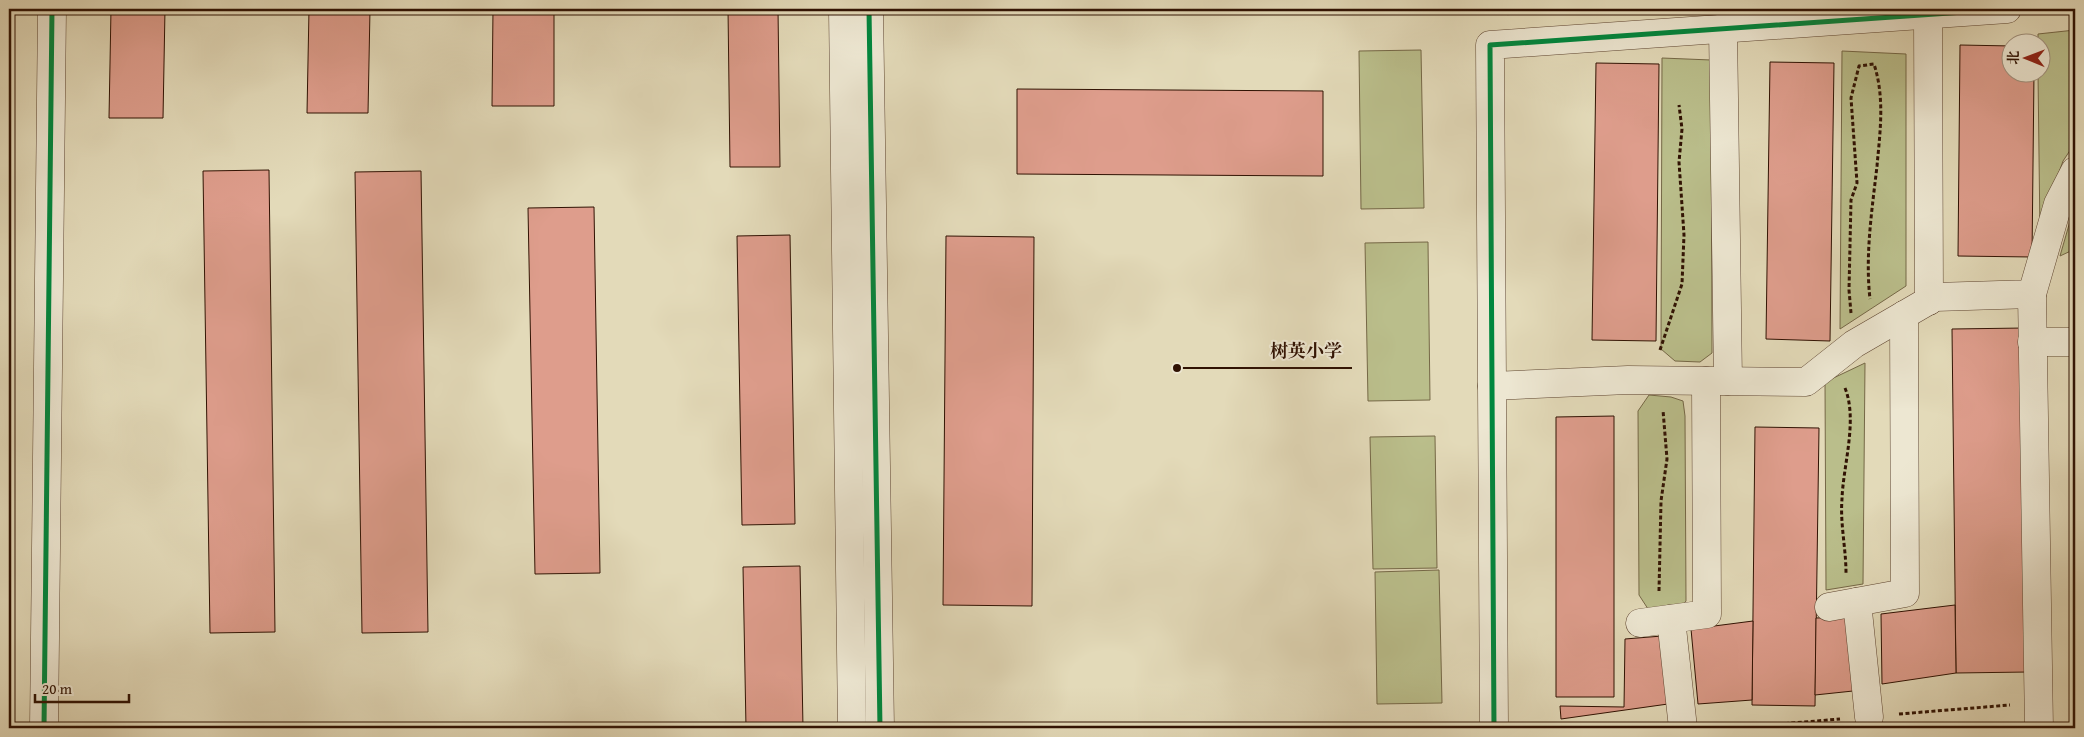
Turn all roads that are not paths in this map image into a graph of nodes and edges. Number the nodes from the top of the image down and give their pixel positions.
1 (52, 9) edge
2 (844, 9) edge
3 (868, 9) edge
4 (2007, 9) edge
5 (1928, 14) junction
6 (1723, 28) junction
7 (2075, 171) edge
8 (2032, 294) junction
9 (1929, 301) junction
10 (1904, 315) junction
11 (2032, 342) junction
12 (2075, 342) edge
13 (1717, 381) junction
14 (1492, 386) junction
15 (1671, 619) junction
16 (1640, 623) dead end
17 (2039, 715) edge
18 (1869, 717) road end
19 (44, 728) edge
20 (852, 728) edge
21 (880, 728) edge
22 (1494, 728) edge
23 (1683, 728) edge

1 - 19 street
2 - 20 street
3 - 21 street
4 - 5 street
5 - 6 street
5 - 9 street
6 - 13 street
6 - 14 street
7 - 8 street
8 - 9 street
8 - 11 street
9 - 10 street
10 - 13 street
10 - 18 street
11 - 12 street
11 - 17 street
13 - 14 street
13 - 15 street
14 - 22 street
15 - 16 street
15 - 23 street

